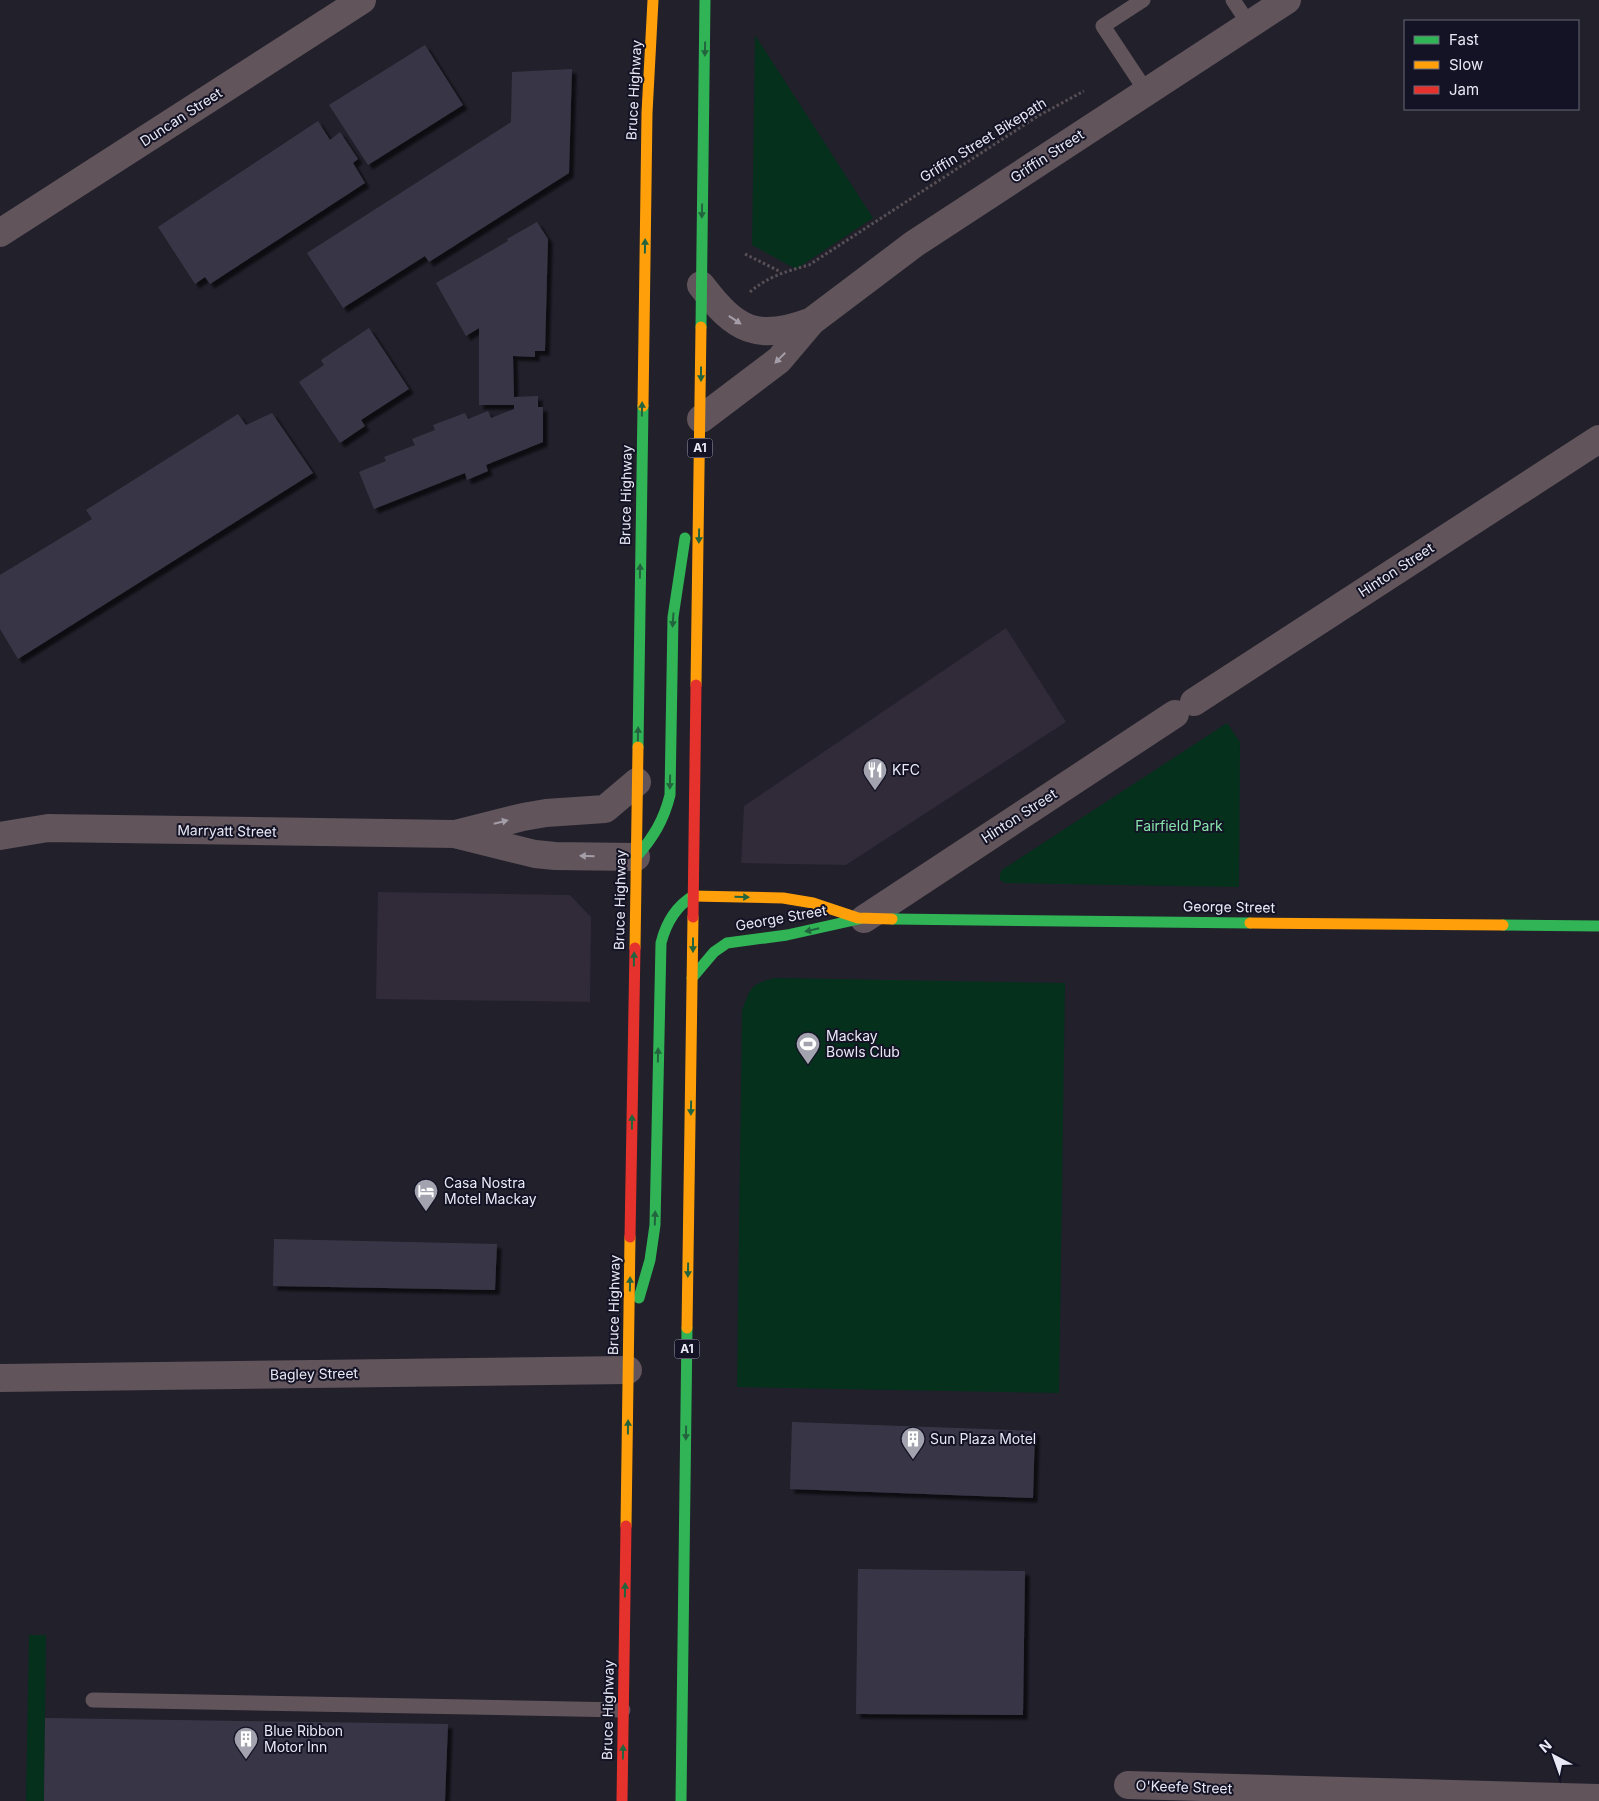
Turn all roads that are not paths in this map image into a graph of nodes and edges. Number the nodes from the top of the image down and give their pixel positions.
1 (362, 0) edge
2 (653, 0) edge
3 (705, 0) edge
4 (1143, 0) edge
5 (1233, 0) edge
6 (1287, 0) edge
7 (1250, 24) junction
8 (1146, 91) junction
9 (0, 233) edge
10 (701, 285) junction
11 (812, 322) junction
12 (701, 426) junction
13 (1599, 439) edge
14 (637, 782) junction
15 (454, 834) junction
16 (0, 836) edge
17 (636, 857) junction
18 (693, 896) junction
19 (862, 919) junction
20 (1599, 926) edge
21 (692, 978) junction
22 (629, 1333) junction
23 (628, 1370) junction
24 (0, 1378) edge
25 (93, 1700) dead end
26 (623, 1710) junction
27 (1128, 1786) dead end
28 (1599, 1798) edge
29 (622, 1801) edge
30 (681, 1801) edge

1 - 9 street, Duncan Street
14 -> 2 main road, Bruce Highway
3 -> 10 main road, A1
4 - 8 lane
5 - 7 lane
6 - 7 street, Griffin Street
7 - 8 street, Griffin Street
8 - 11 street, Griffin Street
10 -> 11 street, Griffin Street
10 -> 12 main road, A1
11 -> 12 street, Griffin Street
12 -> 17 main road
12 -> 18 main road, A1
13 - 19 street, Hinton Street
15 -> 14 street, Marryatt Street
14 - 17 main road, Bruce Highway
15 - 16 street, Marryatt Street
17 -> 15 street, Marryatt Street
22 -> 17 main road, Bruce Highway
18 -> 19 main road, George Street
18 -> 21 main road, A1
22 -> 18 main road
19 - 20 main road, George Street
19 -> 21 main road, George Street
21 -> 30 main road, A1
22 - 23 main road, Bruce Highway
23 - 24 street, Bagley Street
26 -> 23 main road, Bruce Highway
25 - 26 lane
29 -> 26 main road, Bruce Highway
27 - 28 street, O'Keefe Street

